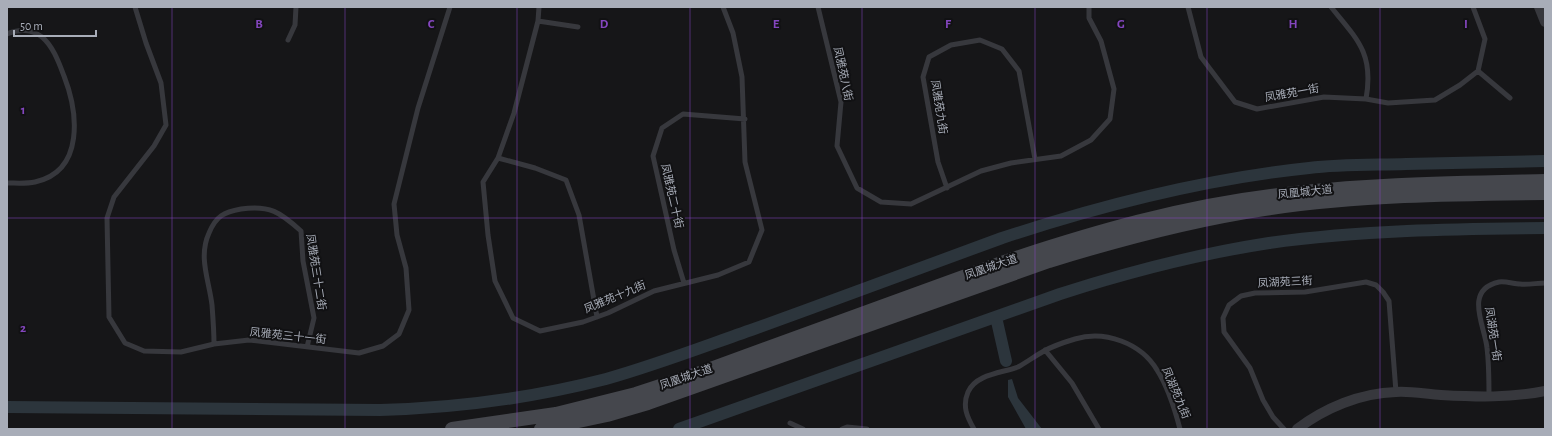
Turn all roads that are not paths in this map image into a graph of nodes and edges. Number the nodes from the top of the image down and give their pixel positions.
1 (135, 7) edge
2 (296, 7) edge
3 (450, 7) edge
4 (539, 7) edge
5 (723, 7) edge
6 (818, 7) edge
7 (1089, 7) edge
8 (1188, 7) edge
9 (1331, 7) edge
10 (1472, 7) edge
11 (1539, 7) edge
12 (538, 21) junction
13 (1545, 22) edge
14 (578, 27) dead end
15 (7, 34) edge
16 (288, 40) dead end
17 (1478, 71) junction
18 (1510, 98) dead end
19 (1366, 99) junction
20 (745, 119) junction
21 (498, 158) junction
22 (1035, 159) junction
23 (1545, 181) edge
24 (7, 183) edge
25 (947, 188) junction
26 (1545, 193) edge
27 (684, 283) junction
28 (1545, 283) edge
29 (596, 317) junction
30 (214, 344) junction
31 (307, 347) junction
32 (1045, 350) junction
33 (1545, 391) edge
34 (1396, 392) junction
35 (1489, 397) junction
36 (790, 423) dead end
37 (452, 429) edge
38 (541, 429) edge
39 (803, 429) edge
40 (842, 429) edge
41 (867, 429) edge
42 (974, 429) edge
43 (1098, 429) edge
44 (1180, 429) edge
45 (1284, 429) edge
46 (1297, 429) edge

1 - 30 lane, 凤雅苑三十一街
2 - 16 lane
3 - 31 lane, 凤雅苑三十一街
4 - 12 lane, 凤雅苑十九街
5 - 20 lane, 凤雅苑十九街
6 - 25 lane, 凤雅苑八街
7 - 22 lane
8 - 19 lane, 凤雅苑一街
9 - 19 lane
10 - 17 lane
11 - 13 street
12 - 14 lane
12 - 21 lane, 凤雅苑十九街
15 - 24 lane
17 - 18 lane
17 - 19 lane, 凤雅苑一街
20 - 27 lane, 凤雅苑十九街
20 - 27 lane, 凤雅苑二十街
21 - 29 lane
21 - 29 lane, 凤雅苑十九街
22 - 25 lane
22 - 25 lane, 凤雅苑九街
23 - 37 main road, 凤凰城大道
26 - 38 main road, 凤凰城大道
27 - 29 lane, 凤雅苑十九街
28 - 35 lane, 凤湖苑一街
30 - 31 lane, 凤雅苑三十一街
30 - 31 lane, 凤雅苑三十二街
32 - 42 lane, 凤湖苑九街
32 - 43 lane
32 - 44 lane, 凤湖苑九街
33 - 35 street
34 - 35 street
34 - 45 lane, 凤湖苑三街
34 - 46 street
36 - 39 lane
40 - 41 lane

